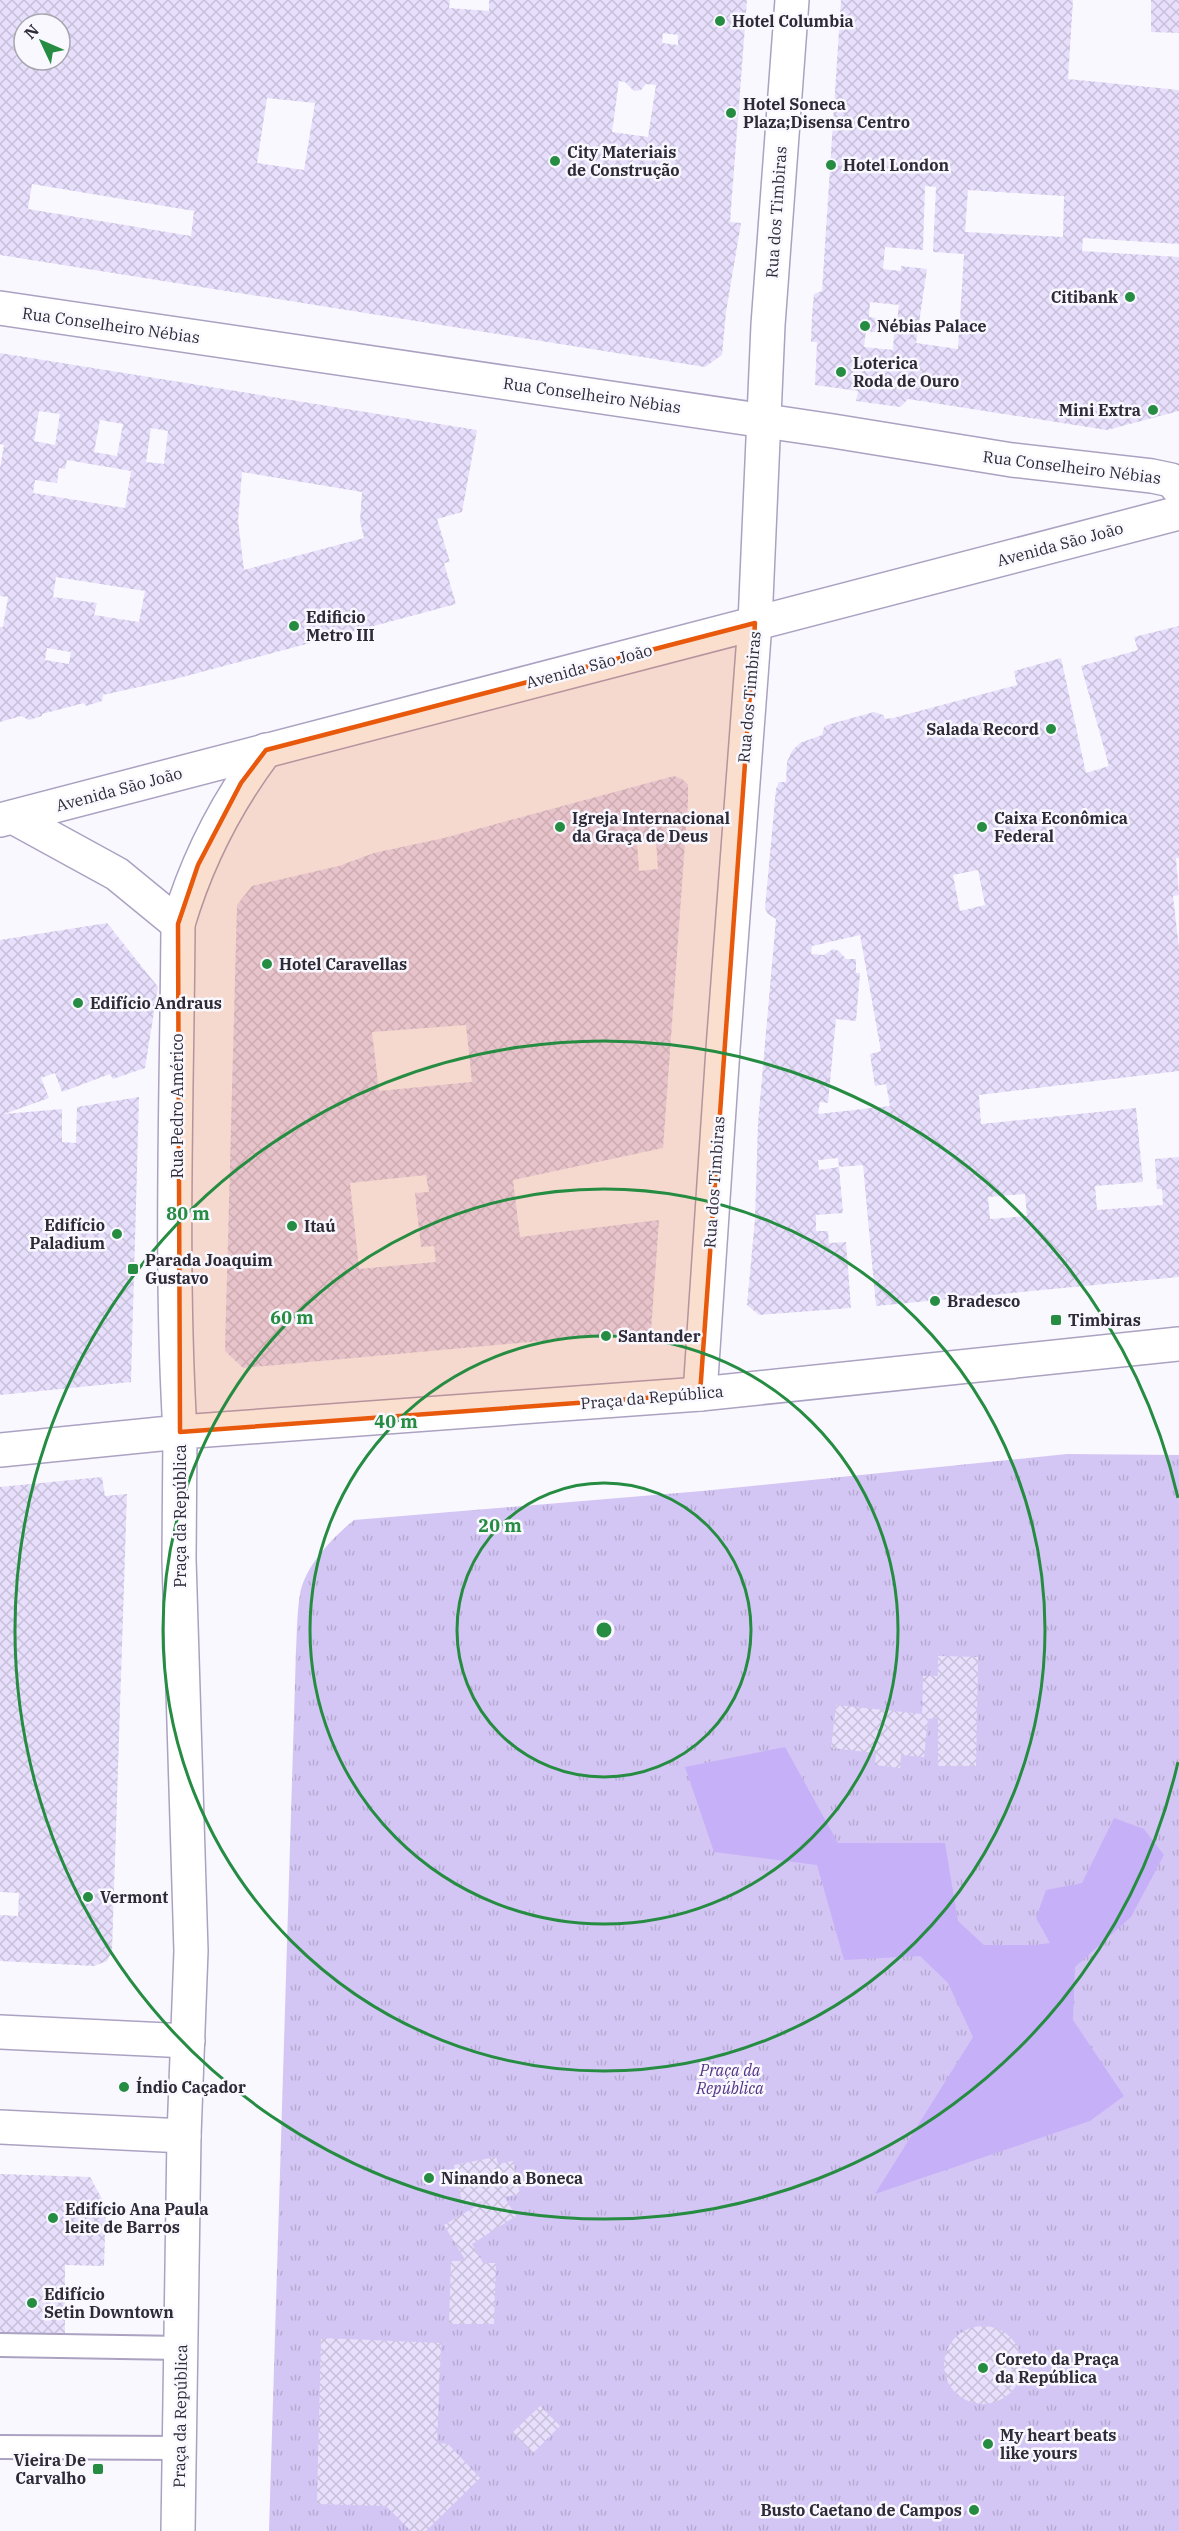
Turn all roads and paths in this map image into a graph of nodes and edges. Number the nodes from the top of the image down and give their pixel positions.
1 (792, 0) edge
2 (0, 308) edge
3 (763, 421) junction
4 (1179, 489) edge
5 (1179, 513) edge
6 (755, 623) junction
7 (266, 750) junction
8 (6, 818) edge
9 (178, 924) junction
10 (1179, 1344) edge
11 (700, 1394) junction
12 (180, 1432) junction
13 (0, 1450) edge
14 (0, 2032) edge
15 (188, 2041) junction
16 (0, 2127) edge
17 (184, 2136) junction
18 (0, 2345) edge
19 (181, 2348) junction
20 (0, 2447) edge
21 (179, 2448) junction
22 (178, 2531) edge

1 - 3 street, Rua dos Timbiras
2 - 3 street, Rua Conselheiro Nébias
3 - 4 street, Rua Conselheiro Nébias
3 - 6 street, Rua dos Timbiras
5 - 6 street, Avenida São João
6 - 7 street, Avenida São João
6 - 11 street, Rua dos Timbiras
7 - 8 street, Avenida São João
7 - 9 street, Rua Pedro Américo
8 - 9 street
9 - 12 street, Rua Pedro Américo
10 - 11 street, Praça da República
11 - 12 street, Praça da República
12 - 13 street
12 - 15 street, Praça da República
14 - 15 street
15 - 17 street, Praça da República
16 - 17 street
17 - 19 street, Praça da República
18 - 19 lane
19 - 21 street, Praça da República
20 - 21 lane
21 - 22 street, Praça da República

